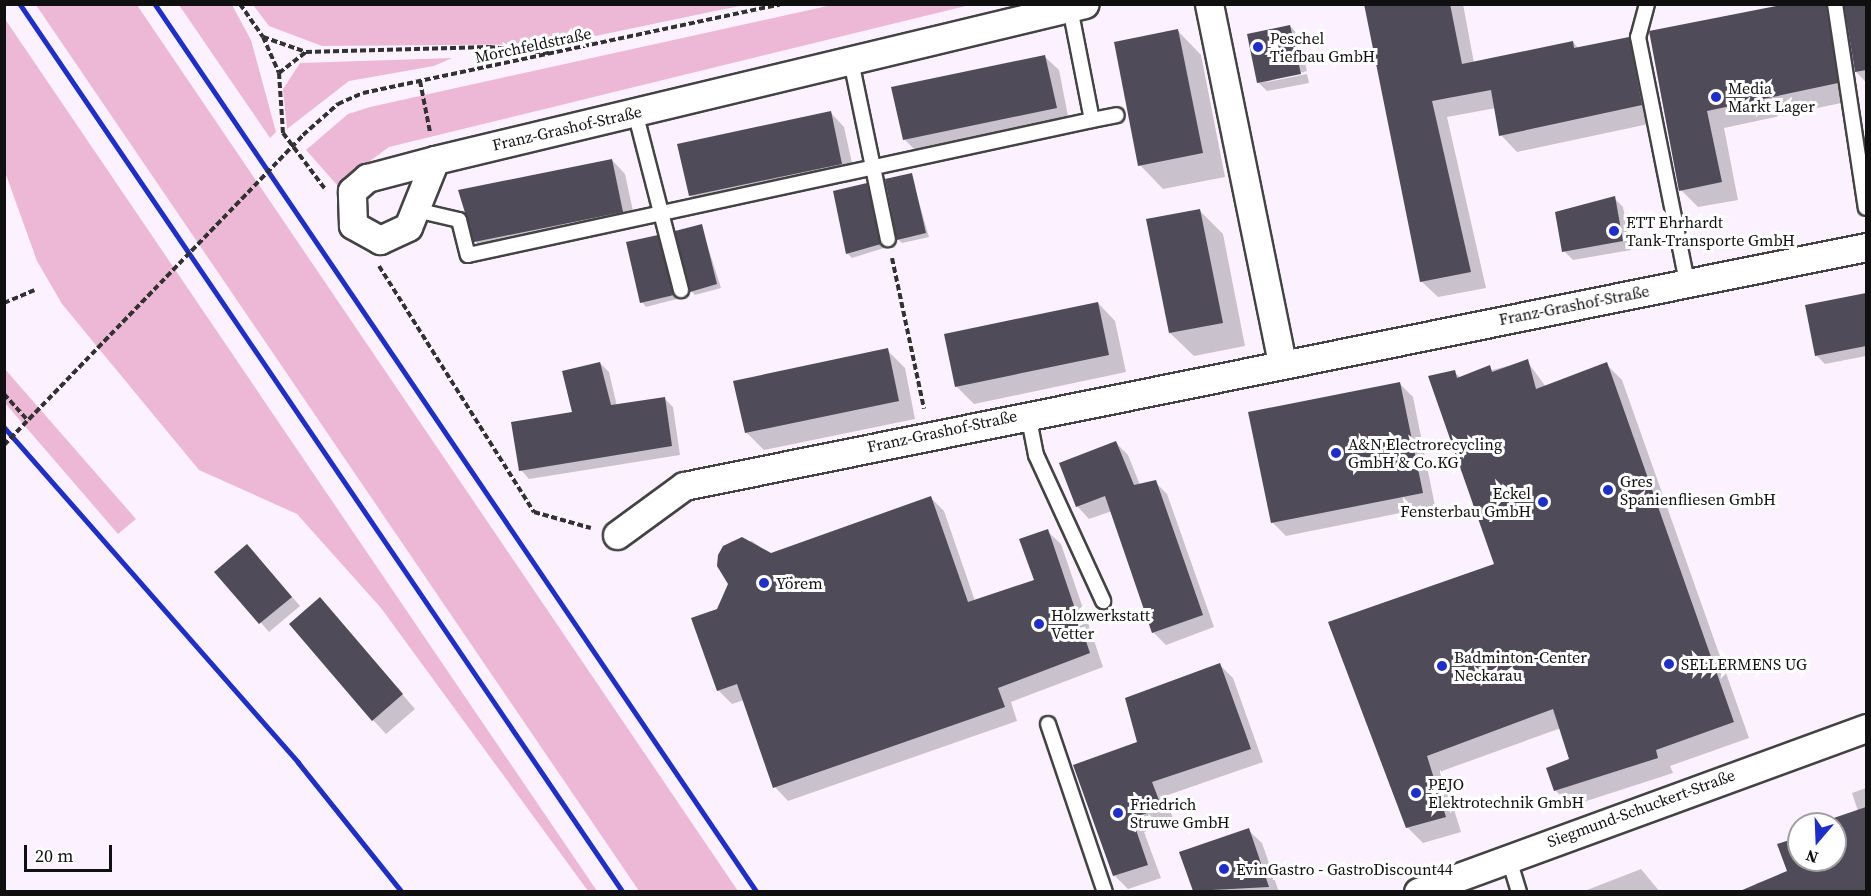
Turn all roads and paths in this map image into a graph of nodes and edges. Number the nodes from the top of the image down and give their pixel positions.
1 (240, 4) edge
2 (780, 4) edge
3 (1209, 4) edge
4 (1647, 4) edge
5 (1835, 4) edge
6 (1077, 6) edge
7 (263, 37) junction
8 (306, 52) junction
9 (553, 53) junction
10 (851, 61) junction
11 (279, 73) junction
12 (420, 81) junction
13 (635, 112) junction
14 (1117, 115) dead end
15 (1092, 120) junction
16 (435, 160) junction
17 (873, 168) junction
18 (1866, 208) edge
19 (416, 210) junction
20 (662, 215) junction
21 (353, 225) junction
22 (888, 239) dead end
23 (1866, 247) edge
24 (898, 283) dead end
25 (1688, 283) junction
26 (34, 290) dead end
27 (681, 290) dead end
28 (4, 303) edge
29 (1282, 363) junction
30 (4, 394) edge
31 (1028, 414) junction
32 (28, 421) junction
33 (929, 433) junction
34 (4, 445) edge
35 (617, 535) joint
36 (1103, 601) dead end
37 (1048, 724) dead end
38 (1866, 728) edge
39 (1508, 856) junction
40 (1105, 891) edge
41 (1418, 891) edge
42 (1519, 891) edge

1 - 7 path
2 - 9 path, Morchfeldstraße
3 - 29 street
4 - 25 lane
5 - 18 lane
6 - 10 street, Franz-Grashof-Straße
6 - 15 lane
7 - 8 path
7 - 11 path
8 - 9 path
8 - 11 path
9 - 12 path, Morchfeldstraße
10 - 13 street, Franz-Grashof-Straße
10 - 17 lane
11 - 21 path
12 - 16 path
12 - 32 path, Morchfeldstraße, bridge
13 - 16 street, Franz-Grashof-Straße
13 - 20 lane
14 - 15 lane
15 - 17 lane
16 - 19 street
16 - 21 street, Franz-Grashof-Straße
17 - 20 lane
17 - 22 lane
19 - 20 lane
19 - 21 street
20 - 27 lane
21 - 35 path
23 - 25 street, Franz-Grashof-Straße
24 - 33 path
25 - 29 street, Franz-Grashof-Straße
26 - 28 path
29 - 31 street, Franz-Grashof-Straße
30 - 32 path
31 - 33 street, Franz-Grashof-Straße
31 - 36 lane
32 - 34 path, Morchfeldstraße, bridge
33 - 35 street, Franz-Grashof-Straße
37 - 40 lane
38 - 39 street, Siegmund-Schuckert-Straße
39 - 41 street, Siegmund-Schuckert-Straße
39 - 42 lane

